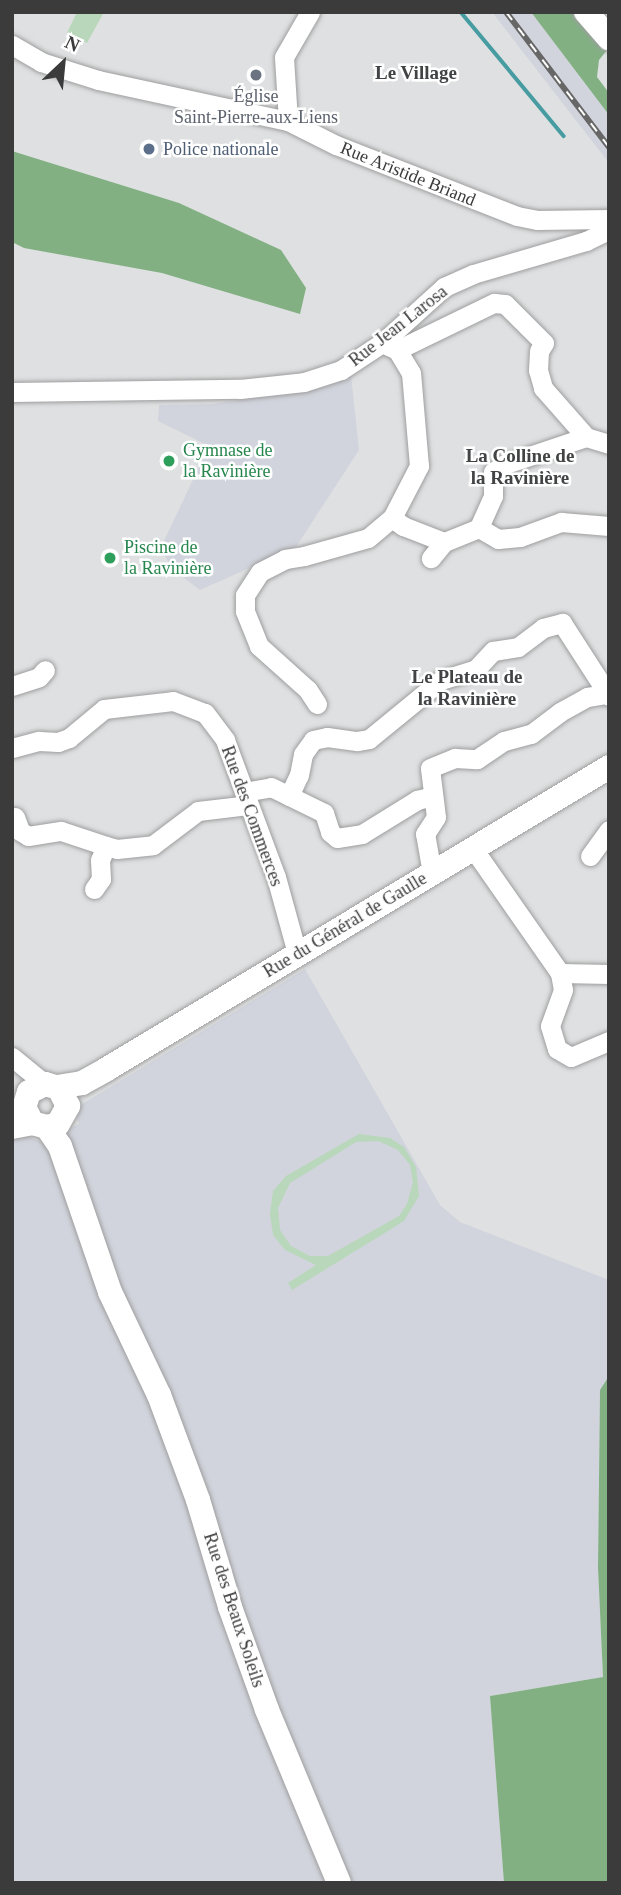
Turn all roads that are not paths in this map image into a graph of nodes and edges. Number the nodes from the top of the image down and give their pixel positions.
1 (310, 12) edge
2 (586, 12) edge
3 (609, 38) edge
4 (12, 45) edge
5 (288, 121) junction
6 (609, 219) edge
7 (609, 230) edge
8 (390, 346) junction
9 (12, 392) edge
10 (586, 437) junction
11 (609, 443) edge
12 (392, 518) junction
13 (609, 526) edge
14 (479, 528) junction
15 (444, 542) junction
16 (431, 558) dead end
17 (45, 670) dead end
18 (12, 686) edge
19 (608, 695) edge
20 (317, 704) dead end
21 (12, 748) edge
22 (609, 767) edge
23 (289, 796) junction
24 (433, 796) junction
25 (246, 798) junction
26 (15, 817) dead end
27 (609, 830) edge
28 (106, 846) junction
29 (472, 847) junction
30 (590, 856) dead end
31 (432, 873) junction
32 (94, 889) dead end
33 (297, 953) junction
34 (560, 973) junction
35 (609, 974) edge
36 (609, 1041) edge
37 (15, 1060) edge
38 (39, 1110) edge
39 (339, 1883) edge

1 - 5 street
2 - 3 main road
4 - 5 street, Rue Aristide Briand
5 - 6 street, Rue Aristide Briand
7 - 8 street, Rue Jean Larosa
8 - 9 street, Rue Jean Larosa
8 - 10 street
8 - 12 street
10 - 11 street
10 - 14 street
12 - 15 street
12 - 20 street
13 - 14 street
14 - 15 street
15 - 16 street
17 - 18 street
19 - 23 street
19 - 24 street
21 - 25 street, Rue des Commerces
22 - 29 main road, Rue du Général de Gaulle
23 - 24 street
23 - 25 street
24 - 31 street
25 - 28 street
25 - 33 street, Rue des Commerces
26 - 28 street
27 - 30 street
28 - 32 street
29 - 31 main road, Rue du Général de Gaulle
29 - 34 street
31 - 33 main road, Rue du Général de Gaulle
33 - 38 main road, Rue du Général de Gaulle
34 - 35 street
34 - 36 street
37 - 38 street
38 - 39 main road, Rue des Beaux Soleils

